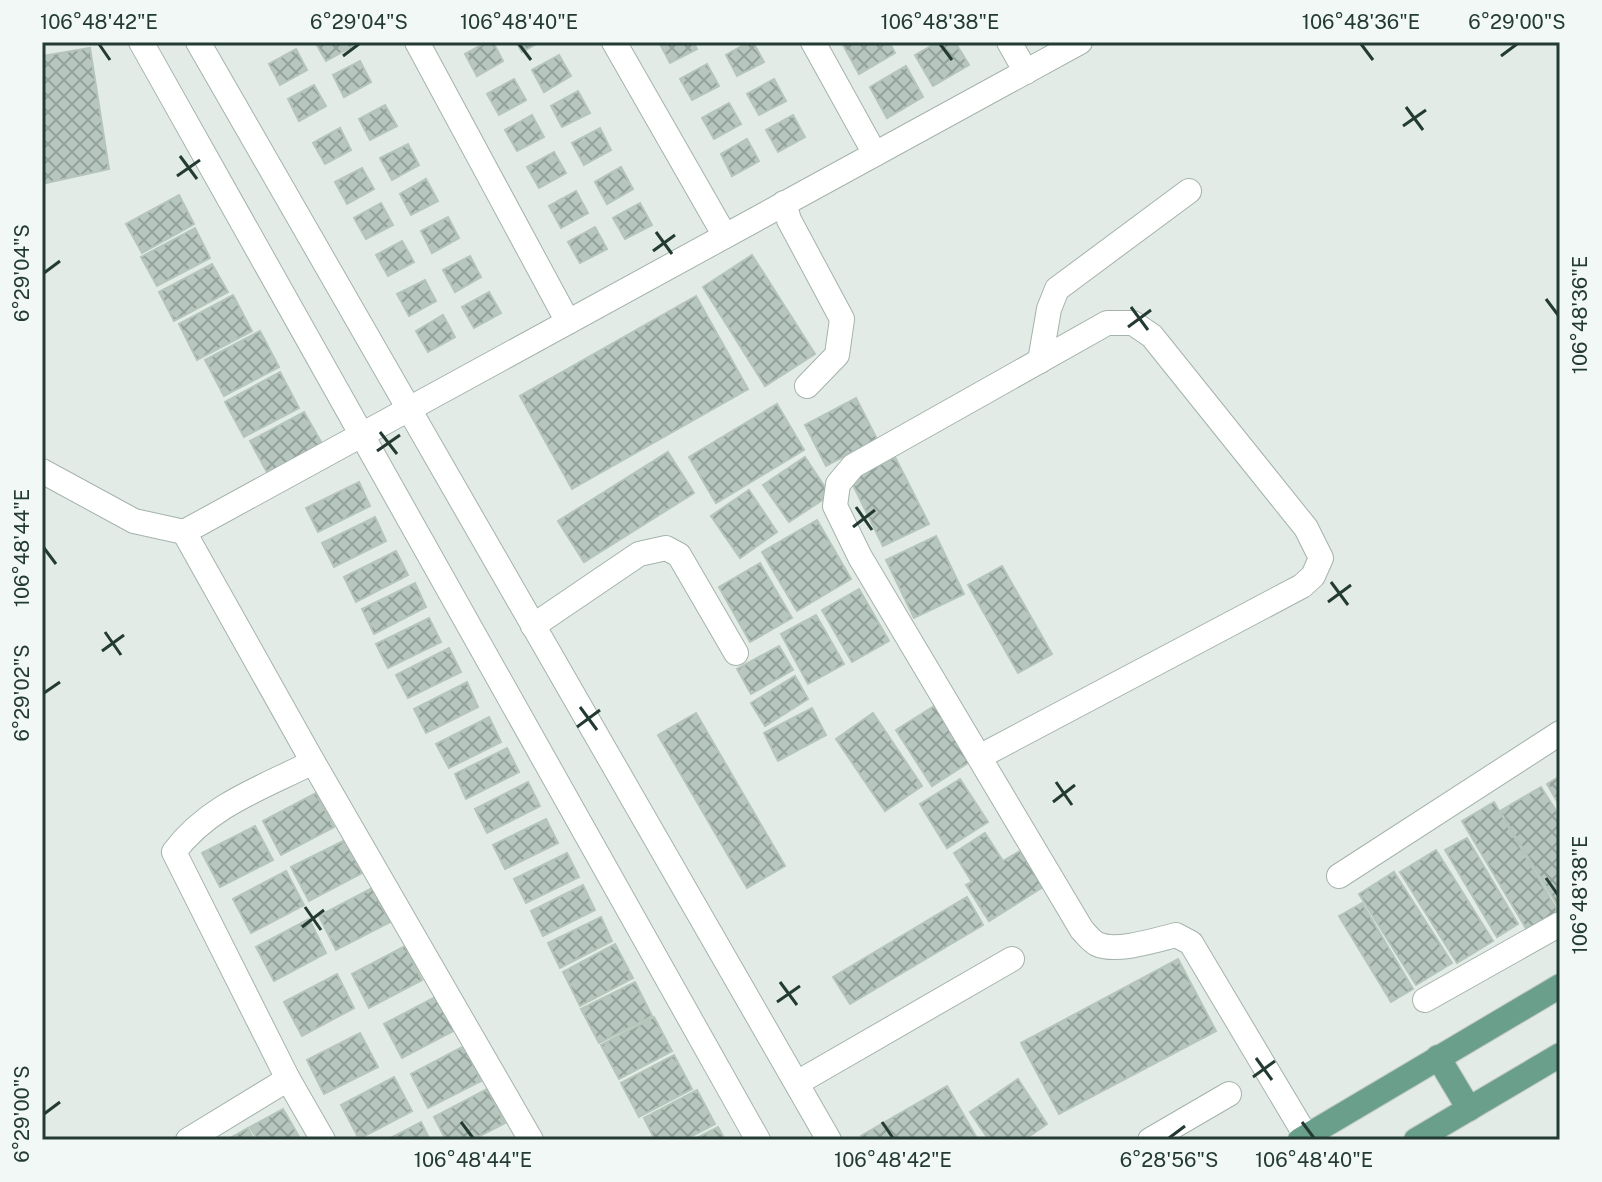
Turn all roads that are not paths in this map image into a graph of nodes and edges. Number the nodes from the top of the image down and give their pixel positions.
1 (141, 42) edge
2 (198, 42) edge
3 (417, 42) edge
4 (614, 42) edge
5 (813, 42) edge
6 (1009, 42) edge
7 (1080, 42) edge
8 (1026, 72) junction
9 (875, 154) junction
10 (1189, 191) dead end
11 (784, 203) junction
12 (725, 236) junction
13 (568, 322) junction
14 (1040, 361) junction
15 (807, 386) dead end
16 (409, 409) junction
17 (362, 435) junction
18 (42, 471) edge
19 (184, 532) junction
20 (533, 626) junction
21 (736, 653) dead end
22 (1560, 733) edge
23 (979, 757) junction
24 (313, 762) junction
25 (1339, 876) dead end
26 (1559, 926) edge
27 (1012, 959) dead end
28 (1560, 986) edge
29 (1425, 1000) dead end
30 (1560, 1055) edge
31 (1438, 1057) junction
32 (288, 1079) junction
33 (797, 1083) junction
34 (1229, 1094) dead end
35 (1469, 1109) junction
36 (820, 1137) edge
37 (1303, 1138) edge
38 (188, 1140) edge
39 (323, 1140) edge
40 (531, 1140) edge
41 (758, 1140) edge
42 (1150, 1140) edge
43 (1416, 1140) edge

1 - 17 street
2 - 16 street
3 - 13 street
4 - 12 street
5 - 9 street
6 - 8 street
7 - 8 street
8 - 9 street
9 - 11 street
10 - 14 street
11 - 12 street
11 - 15 street
12 - 13 street
13 - 16 street
14 - 23 street
14 - 23 street
16 - 17 street
16 - 20 street
17 - 19 street
17 - 41 street
18 - 19 street
19 - 24 street
20 - 21 street
20 - 33 street
22 - 25 street
23 - 37 street
24 - 32 street
24 - 40 street
26 - 29 street
27 - 33 street
28 - 31 main road
30 - 35 main road
31 - 35 main road
31 - 37 main road
32 - 38 street
32 - 39 street
33 - 36 street
34 - 42 street
35 - 43 main road

